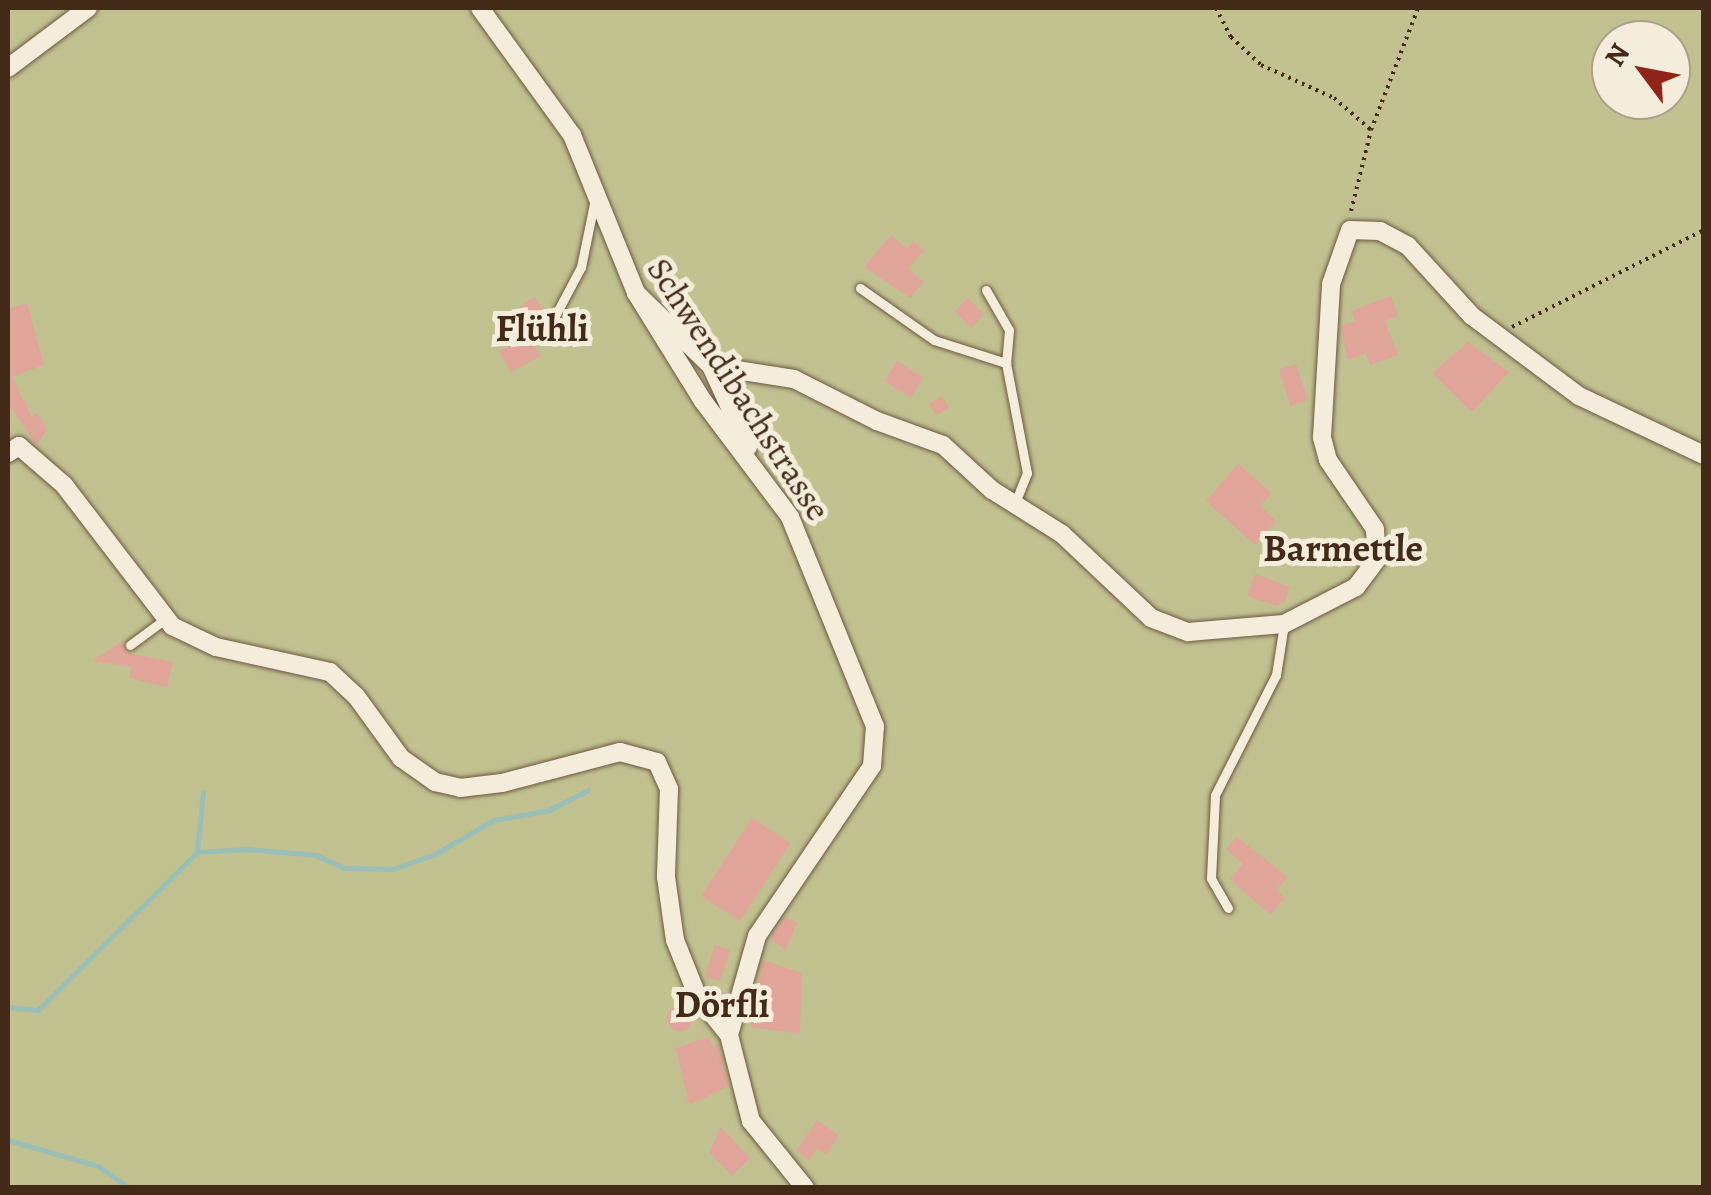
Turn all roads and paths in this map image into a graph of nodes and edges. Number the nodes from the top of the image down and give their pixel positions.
1 (88, 8) edge
2 (480, 8) edge
3 (1216, 8) edge
4 (1418, 8) edge
5 (8, 68) edge
6 (1371, 130) junction
7 (596, 196) junction
8 (1350, 230) junction
9 (1704, 230) edge
10 (860, 288) dead end
11 (986, 290) dead end
12 (636, 293) junction
13 (547, 331) dead end
14 (1495, 336) junction
15 (1006, 363) junction
16 (712, 366) junction
17 (8, 453) edge
18 (1704, 454) edge
19 (759, 471) junction
20 (1014, 505) junction
21 (165, 619) junction
22 (1284, 624) junction
23 (130, 645) dead end
24 (1228, 908) dead end
25 (729, 1035) junction
26 (804, 1188) edge

1 - 5 street
2 - 7 street, Schwendibachstrasse
3 - 6 path
4 - 6 path
6 - 8 path
7 - 12 street, Schwendibachstrasse
7 - 13 lane
8 - 14 street
8 - 22 street
9 - 14 path
10 - 15 lane
11 - 15 lane
12 - 16 street
12 - 19 street, Schwendibachstrasse
14 - 18 street
15 - 20 lane
16 - 19 street
16 - 20 street
17 - 21 street
19 - 25 street, Schwendibachstrasse
20 - 22 street
21 - 23 lane
21 - 25 street
22 - 24 lane
25 - 26 street

